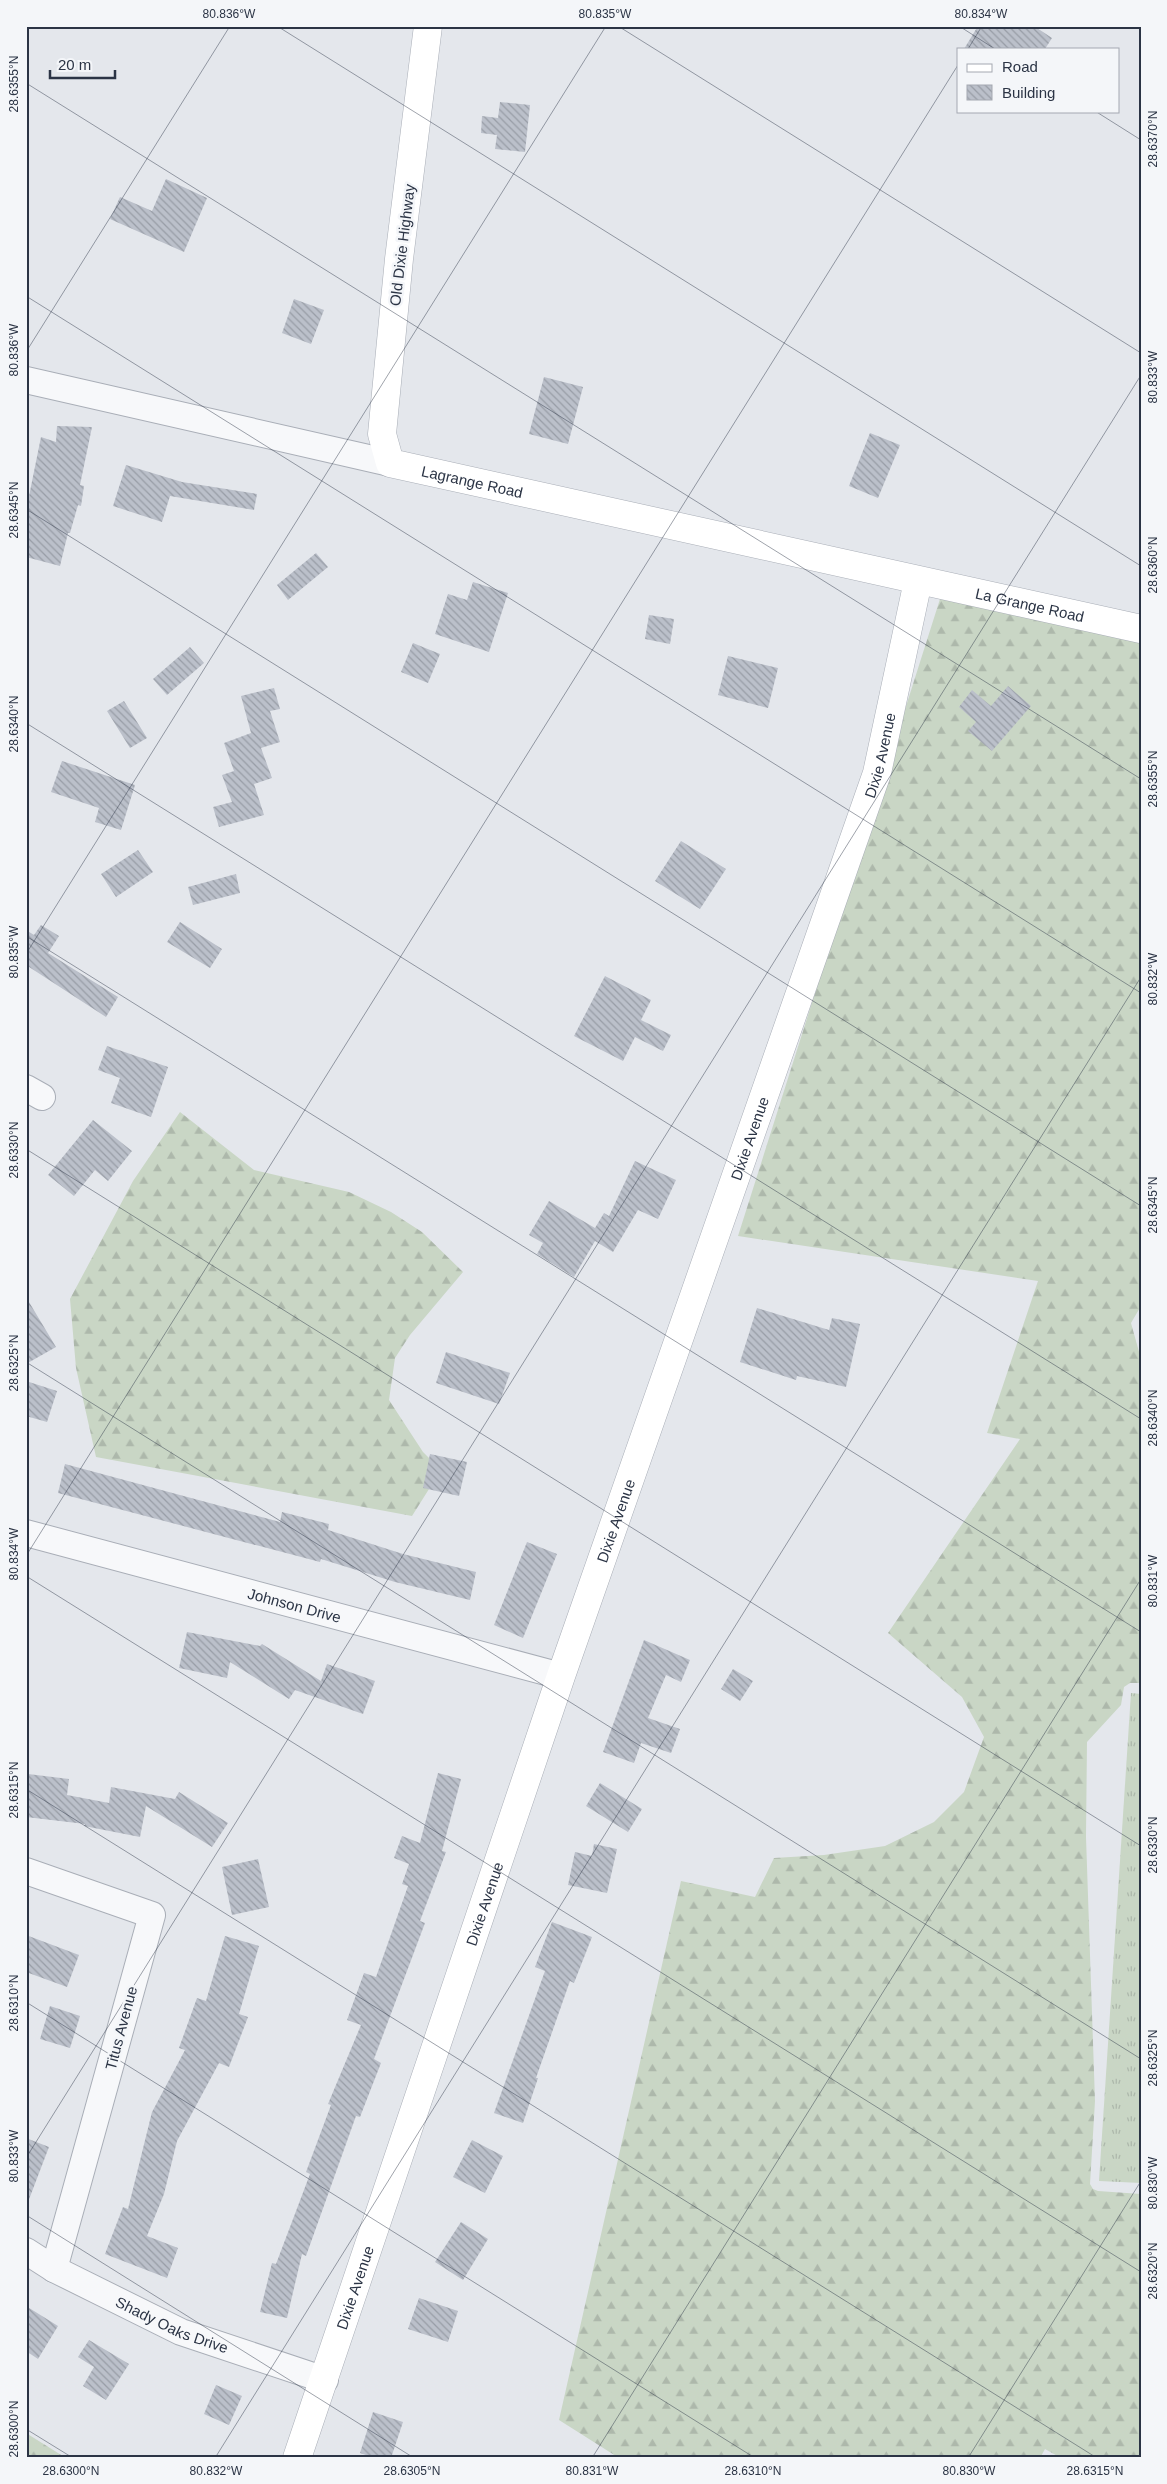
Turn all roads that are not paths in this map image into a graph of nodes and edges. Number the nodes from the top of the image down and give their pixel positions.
1 (428, 26) edge
2 (26, 380) edge
3 (390, 463) junction
4 (918, 581) junction
5 (1141, 630) edge
6 (26, 1532) edge
7 (561, 1676) junction
8 (26, 1871) edge
9 (26, 2252) edge
10 (54, 2268) junction
11 (325, 2380) junction
12 (297, 2458) edge

1 - 3 street, Old Dixie Highway
2 - 3 street, Lagrange Road
3 - 4 street, Lagrange Road
4 - 5 street, La Grange Road
4 - 7 street, Dixie Avenue
6 - 7 street, Johnson Drive
7 - 11 street, Dixie Avenue
8 - 10 street, Titus Avenue
9 - 10 street, Shady Oaks Drive
10 - 11 street, Shady Oaks Drive
11 - 12 street, Dixie Avenue

